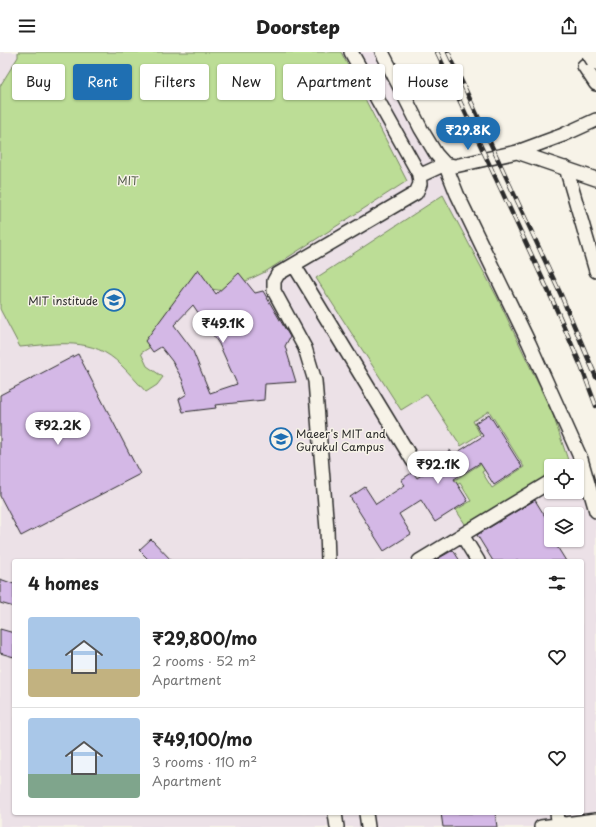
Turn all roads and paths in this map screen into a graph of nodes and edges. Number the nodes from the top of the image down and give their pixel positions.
1 (352, 52) edge
2 (382, 52) edge
3 (592, 59) edge
4 (596, 84) edge
5 (596, 120) edge
6 (517, 152) junction
7 (445, 164) junction
8 (566, 168) junction
9 (419, 176) junction
10 (596, 179) edge
11 (294, 265) junction
12 (596, 271) edge
13 (413, 461) dead end
14 (544, 485) edge
15 (596, 511) edge
16 (462, 535) junction
17 (328, 559) edge
18 (422, 559) edge
19 (477, 559) edge
20 (335, 815) edge
21 (366, 815) edge
22 (596, 820) edge
23 (558, 822) edge
24 (337, 827) edge
25 (368, 827) edge
26 (541, 827) edge

1 - 9 street
2 - 7 street
3 - 4 street
5 - 6 street
6 - 7 street
6 - 8 street
7 - 9 street
7 - 15 street
8 - 10 street
8 - 12 street
9 - 11 street
11 - 13 street
11 - 17 street
14 - 16 street
16 - 18 street
16 - 19 street
20 - 24 street
21 - 25 street
22 - 23 street
23 - 26 street

